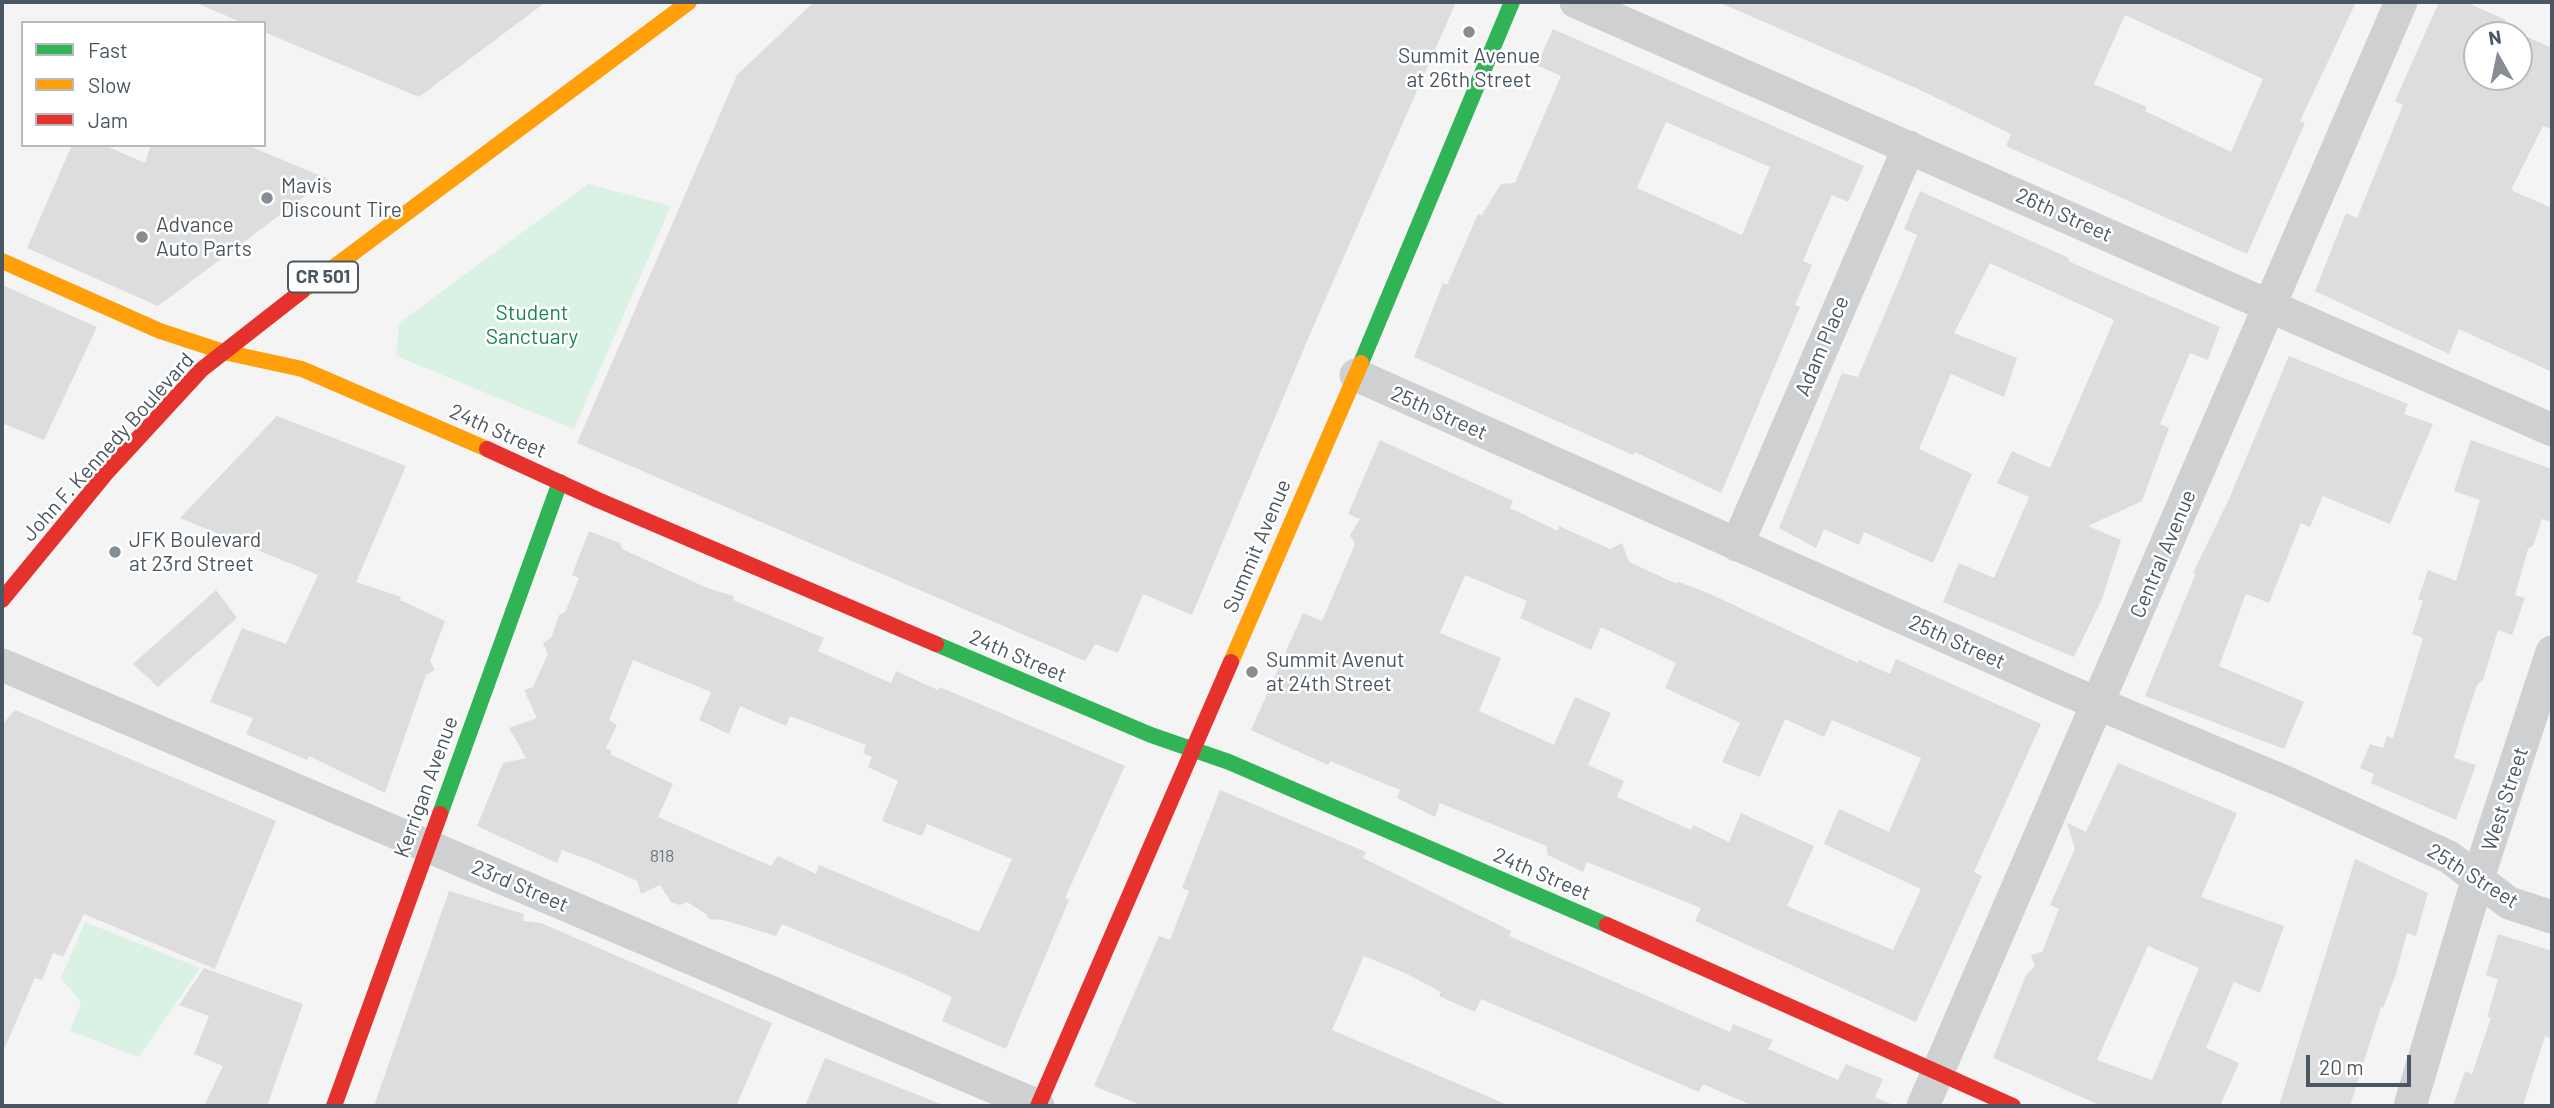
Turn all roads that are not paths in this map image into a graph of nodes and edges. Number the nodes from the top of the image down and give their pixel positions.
1 (689, 2) edge
2 (1512, 2) edge
3 (1576, 2) edge
4 (2401, 2) edge
5 (1909, 147) junction
6 (2, 261) edge
7 (2270, 306) junction
8 (224, 352) junction
9 (1356, 375) junction
10 (2552, 430) edge
11 (560, 482) junction
12 (1737, 545) junction
13 (2, 600) edge
14 (2552, 652) edge
15 (2, 665) edge
16 (2097, 703) junction
17 (1192, 750) junction
18 (428, 845) junction
19 (2478, 878) junction
20 (2552, 917) edge
21 (1938, 1074) junction
22 (334, 1106) edge
23 (1038, 1106) edge
24 (1923, 1106) edge
25 (2013, 1106) edge
26 (2410, 1106) edge

1 - 8 street, John F. Kennedy Boulevard / CR 501
2 - 9 street, Summit Avenue
3 - 5 street, 26th Street
4 - 7 street, Central Avenue
5 - 7 street, 26th Street
5 - 12 street, Adam Place
6 - 8 street, 24th Street
7 - 10 street, 26th Street
7 - 16 street, Central Avenue
8 - 11 street, 24th Street
8 - 13 street, John F. Kennedy Boulevard / CR 501
9 - 12 street, 25th Street
9 - 17 street, Summit Avenue
11 - 17 street, 24th Street
11 - 18 street, Kerrigan Avenue
12 - 16 street, 25th Street
14 - 19 street, West Street
15 - 18 street, 23rd Street
16 - 19 street, 25th Street
16 - 21 street, Central Avenue
17 - 21 street, 24th Street
17 - 23 street, Summit Avenue
18 - 22 street, Kerrigan Avenue
18 - 23 street, 23rd Street
19 - 20 street, 25th Street
19 - 26 street, West Street
21 - 24 street, Central Avenue
21 - 25 street, 24th Street

